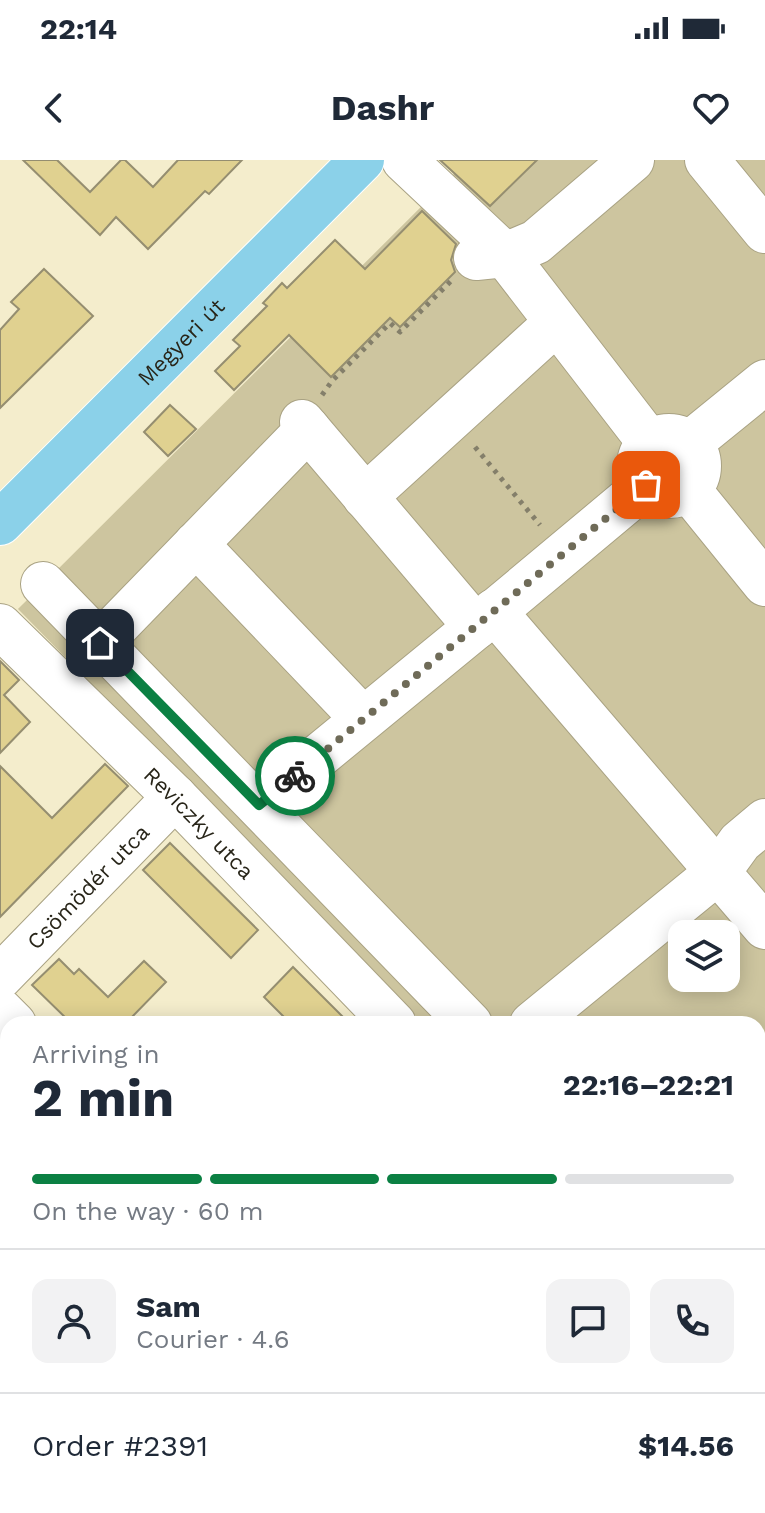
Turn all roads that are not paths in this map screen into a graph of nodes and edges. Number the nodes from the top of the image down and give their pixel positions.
1 (362, 160) edge
2 (404, 160) edge
3 (632, 160) edge
4 (707, 160) edge
5 (765, 231) edge
6 (489, 257) junction
7 (556, 323) junction
8 (765, 382) edge
9 (668, 465) junction
10 (365, 497) junction
11 (0, 523) edge
12 (196, 544) junction
13 (43, 584) dead end
14 (765, 584) edge
15 (481, 623) junction
16 (0, 626) edge
17 (100, 643) junction
18 (363, 719) junction
19 (175, 797) junction
20 (259, 805) junction
21 (765, 821) edge
22 (719, 871) junction
23 (765, 927) edge
24 (0, 977) edge
25 (386, 1016) edge
26 (462, 1016) edge
27 (542, 1016) edge

1 - 11 main road, Megyeri út
2 - 6 street
3 - 6 street
4 - 5 street
6 - 7 street
7 - 9 street
7 - 10 street
8 - 9 street
9 - 14 street
9 - 15 street
10 - 12 street
10 - 15 street
12 - 17 street
12 - 18 street
13 - 17 street
15 - 18 street
15 - 22 street
16 - 19 street, Reviczky utca
17 - 20 street
18 - 20 street
19 - 24 street, Csömödér utca
19 - 25 street, Reviczky utca
20 - 26 street
21 - 22 street
22 - 23 street
22 - 27 street

